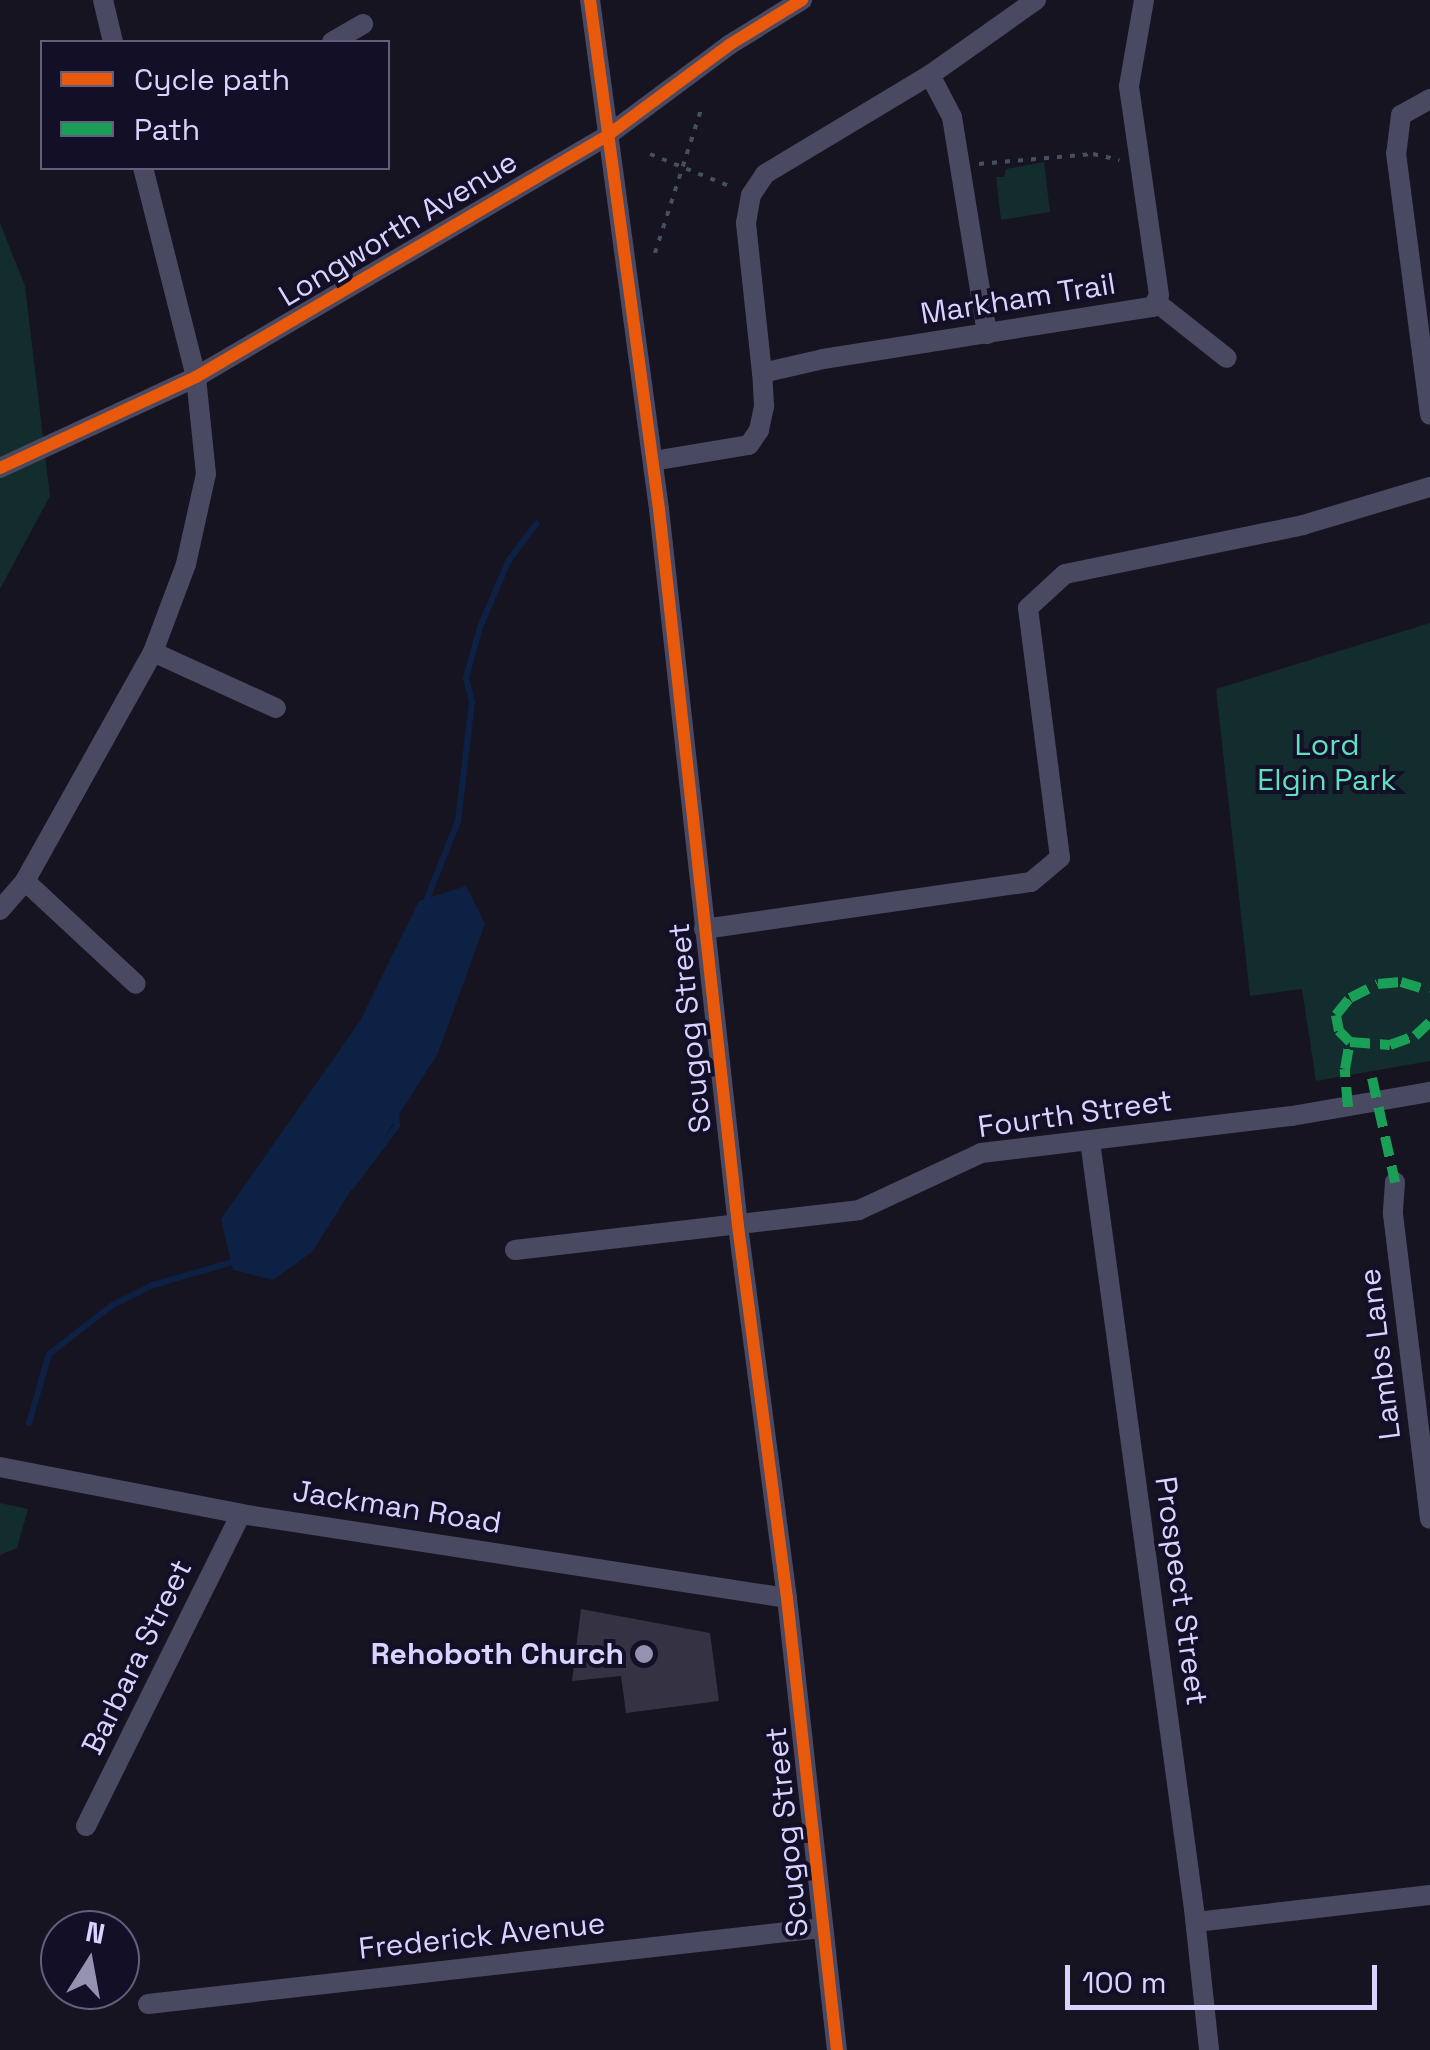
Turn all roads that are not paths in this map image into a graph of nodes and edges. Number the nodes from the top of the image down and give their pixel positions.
1 (103, 0) edge
2 (590, 0) edge
3 (802, 0) edge
4 (1036, 0) edge
5 (1144, 0) edge
6 (362, 24) dead end
7 (113, 40) edge
8 (335, 40) edge
9 (930, 76) junction
10 (1430, 99) edge
11 (608, 135) junction
12 (144, 170) edge
13 (1156, 302) junction
14 (986, 334) junction
15 (1227, 358) dead end
16 (762, 373) junction
17 (196, 378) junction
18 (1430, 415) edge
19 (653, 461) junction
20 (0, 468) edge
21 (1430, 488) edge
22 (153, 652) junction
23 (276, 708) dead end
24 (25, 881) junction
25 (0, 910) edge
26 (704, 929) junction
27 (136, 984) dead end
28 (1430, 1092) edge
29 (1090, 1141) junction
30 (1396, 1182) dead end
31 (738, 1226) junction
32 (515, 1250) dead end
33 (0, 1468) edge
34 (241, 1514) junction
35 (1430, 1518) edge
36 (786, 1598) junction
37 (86, 1826) dead end
38 (1430, 1895) edge
39 (1196, 1922) junction
40 (822, 1928) junction
41 (148, 2004) dead end
42 (837, 2050) edge
43 (1208, 2050) edge

1 - 7 street
2 - 11 street, Scugog Street
3 - 11 street, Longworth Avenue
4 - 9 street
5 - 13 street, Markham Trail
6 - 8 street
9 - 14 street
9 - 16 street
10 - 18 street
11 - 17 street, Longworth Avenue
11 - 19 street, Scugog Street
12 - 17 street
13 - 14 street, Markham Trail
13 - 15 street
14 - 16 street, Markham Trail
16 - 19 street
17 - 20 street, Longworth Avenue
17 - 22 street
19 - 26 street, Scugog Street
21 - 26 street
22 - 23 street
22 - 24 street
24 - 25 street
24 - 27 street
26 - 31 street, Scugog Street
28 - 29 street, Fourth Street
29 - 31 street, Fourth Street
29 - 39 street, Prospect Street
30 - 35 street, Lambs Lane
31 - 32 street, Fourth Street
31 - 36 street, Scugog Street
33 - 34 street, Jackman Road
34 - 36 street, Jackman Road
34 - 37 street, Barbara Street
36 - 40 street, Scugog Street
38 - 39 street
39 - 43 street, Prospect Street
40 - 41 street, Frederick Avenue
40 - 42 street, Scugog Street

